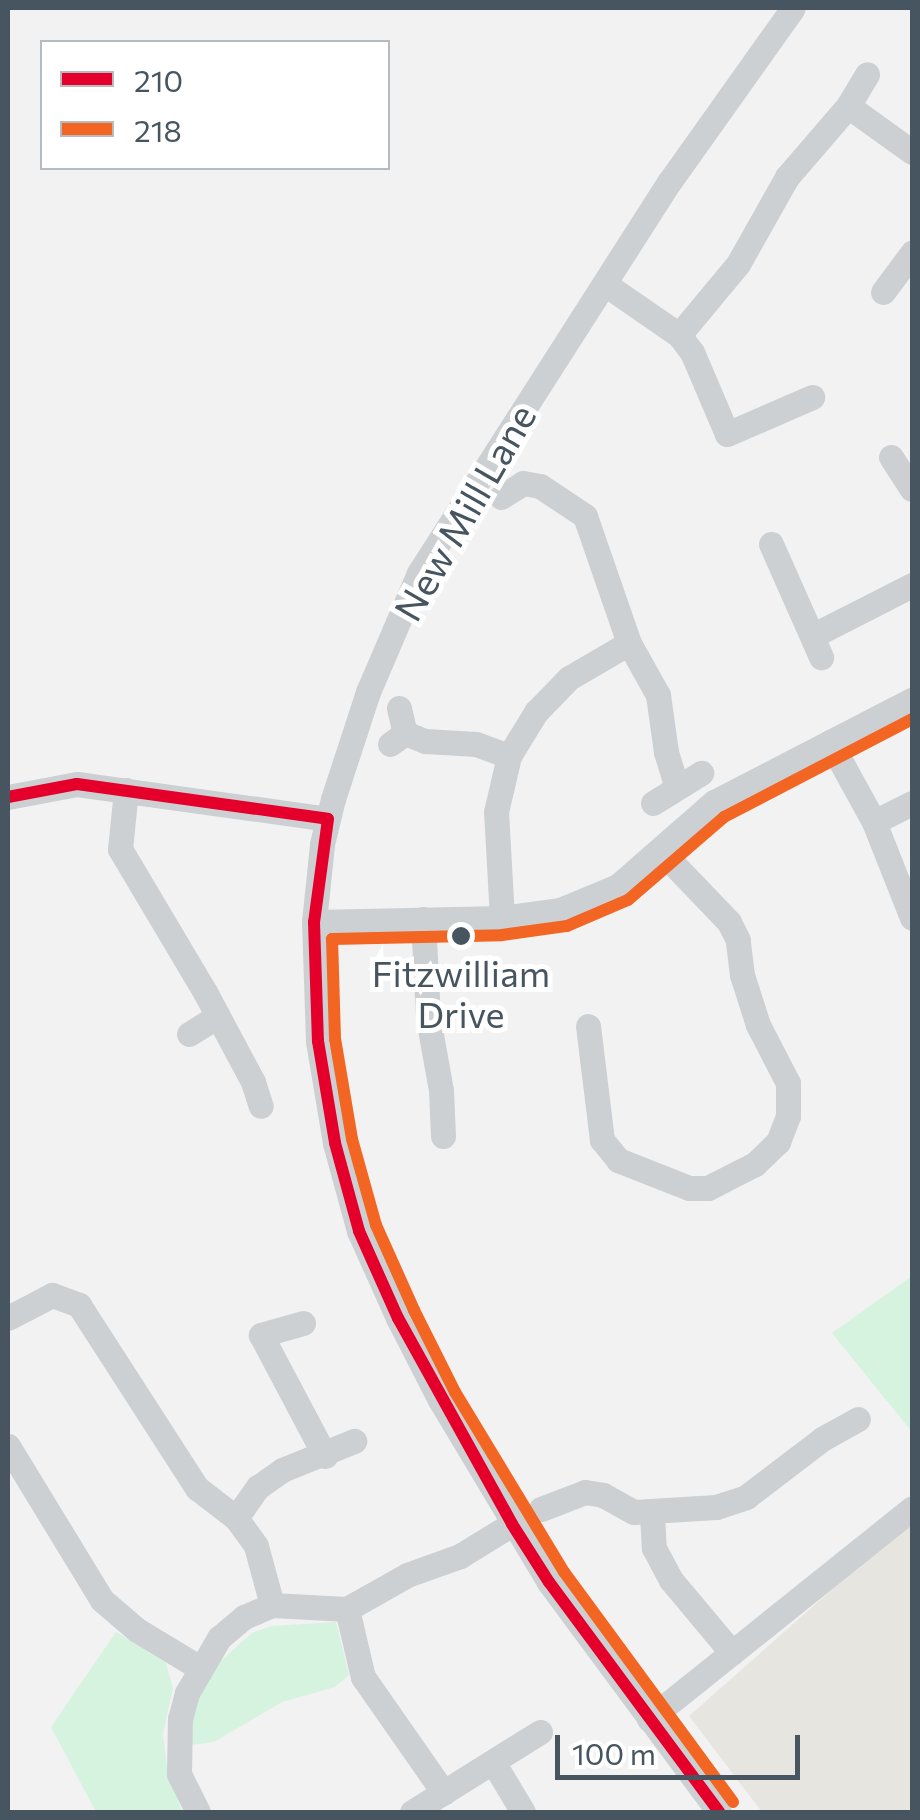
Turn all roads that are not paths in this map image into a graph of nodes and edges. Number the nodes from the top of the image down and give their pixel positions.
1 (793, 8) edge
2 (866, 74) dead end
3 (848, 106) junction
4 (912, 152) edge
5 (912, 253) edge
6 (605, 284) junction
7 (884, 292) dead end
8 (679, 334) junction
9 (812, 396) dead end
10 (891, 457) dead end
11 (515, 480) dead end
12 (912, 489) edge
13 (771, 544) dead end
14 (912, 585) edge
15 (629, 643) junction
16 (912, 700) edge
17 (398, 728) dead end
18 (830, 742) junction
19 (510, 756) junction
20 (701, 773) dead end
21 (677, 786) junction
22 (126, 790) junction
23 (8, 798) edge
24 (653, 803) dead end
25 (912, 803) edge
26 (328, 820) junction
27 (874, 822) junction
28 (661, 851) junction
29 (502, 918) junction
30 (912, 918) edge
31 (423, 919) junction
32 (314, 922) junction
33 (218, 1016) junction
34 (588, 1026) dead end
35 (189, 1034) dead end
36 (261, 1106) dead end
37 (443, 1136) dead end
38 (8, 1318) edge
39 (303, 1323) dead end
40 (858, 1419) dead end
41 (354, 1441) dead end
42 (8, 1446) edge
43 (325, 1456) junction
44 (912, 1508) edge
45 (541, 1509) dead end
46 (652, 1514) junction
47 (236, 1518) junction
48 (512, 1524) junction
49 (272, 1605) junction
50 (348, 1608) junction
51 (732, 1652) junction
52 (200, 1668) junction
53 (649, 1719) junction
54 (540, 1732) dead end
55 (494, 1762) junction
56 (444, 1792) junction
57 (198, 1812) edge
58 (412, 1812) edge
59 (523, 1812) edge
60 (720, 1812) edge

1 - 6 street, New Mill Lane
2 - 3 street
3 - 4 street
3 - 8 street
5 - 7 street
6 - 8 street
6 - 26 street, New Mill Lane
8 - 9 street
10 - 12 street
11 - 15 street
13 - 14 street
15 - 19 street
15 - 21 street
16 - 18 street
17 - 19 street
18 - 27 street
18 - 28 street
19 - 29 street
20 - 21 street
21 - 24 street
22 - 23 street
22 - 26 street
22 - 33 street
25 - 27 street
26 - 32 street, New Mill Lane
27 - 30 street
28 - 29 street
28 - 34 street
29 - 31 street
31 - 32 street
31 - 37 street
32 - 48 street, New Mill Lane
33 - 35 street
33 - 36 street
38 - 47 street
39 - 43 street
40 - 46 street
41 - 43 street
42 - 52 street
43 - 47 street
44 - 51 street
45 - 46 street
46 - 51 street
47 - 49 street
48 - 50 street
48 - 53 street, New Mill Lane
49 - 50 street
49 - 52 street
50 - 56 street
51 - 53 street
52 - 57 street
53 - 60 street, New Mill Lane
54 - 55 street
55 - 56 street
55 - 59 street
56 - 58 street

